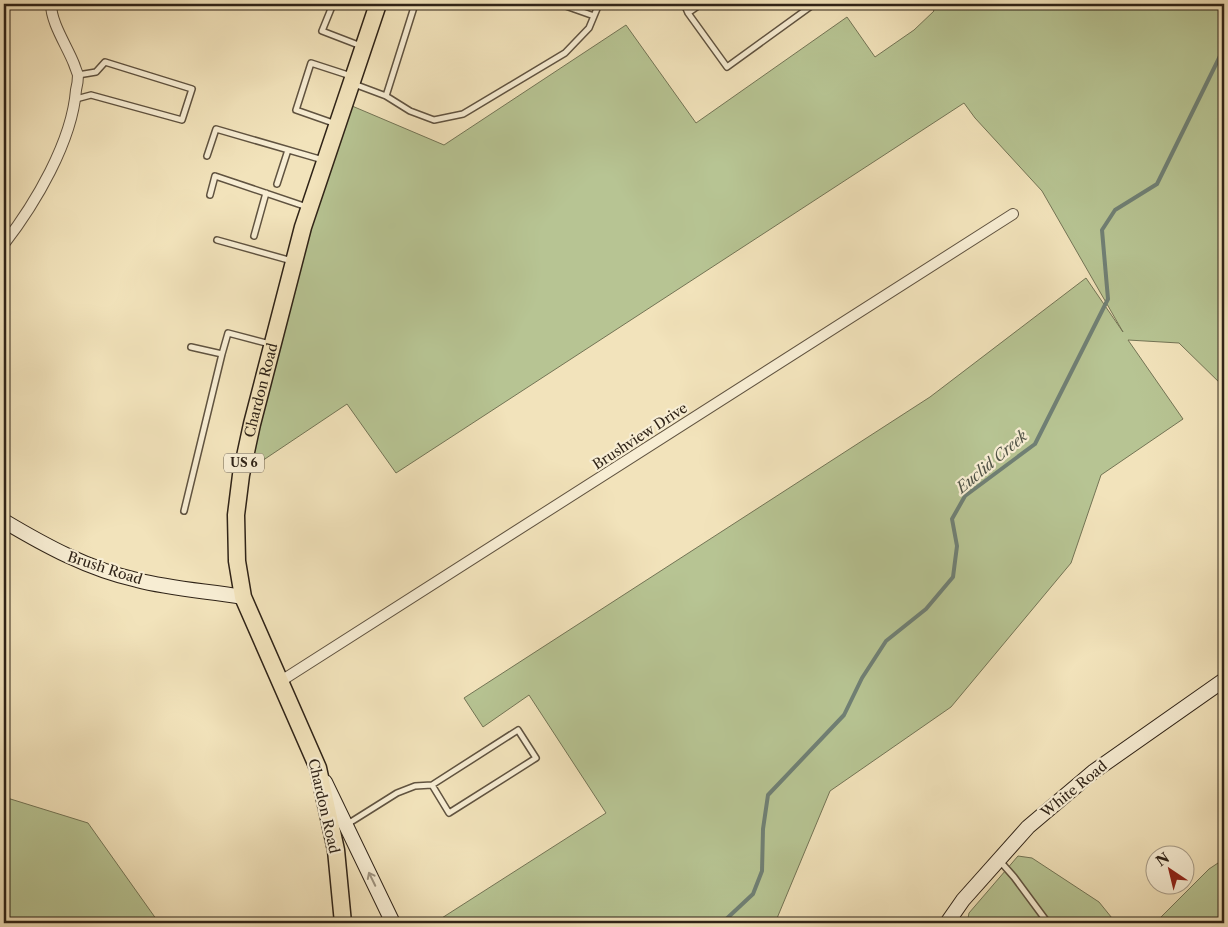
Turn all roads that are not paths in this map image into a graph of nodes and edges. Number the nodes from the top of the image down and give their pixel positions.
1 (51, 4) edge
2 (333, 4) edge
3 (378, 4) edge
4 (415, 4) edge
5 (560, 4) edge
6 (599, 4) edge
7 (684, 4) edge
8 (701, 4) edge
9 (814, 4) edge
10 (688, 13) junction
11 (594, 16) junction
12 (364, 47) junction
13 (78, 75) junction
14 (353, 80) junction
15 (386, 96) junction
16 (76, 99) junction
17 (338, 124) junction
18 (288, 150) junction
19 (207, 156) dead end
20 (326, 161) junction
21 (277, 184) dead end
22 (266, 193) junction
23 (210, 195) dead end
24 (310, 208) junction
25 (1013, 214) dead end
26 (254, 236) dead end
27 (217, 240) dead end
28 (4, 244) edge
29 (294, 262) junction
30 (272, 345) junction
31 (191, 347) dead end
32 (222, 354) junction
33 (184, 511) dead end
34 (4, 521) edge
35 (244, 597) junction
36 (1224, 680) edge
37 (281, 681) junction
38 (318, 768) junction
39 (432, 785) junction
40 (346, 825) junction
41 (999, 860) junction
42 (343, 923) edge
43 (393, 923) edge
44 (947, 923) edge
45 (1048, 923) edge

1 - 13 street
2 - 12 lane
3 - 12 main road, Chardon Road / US 6
4 - 15 lane
5 - 11 lane
6 - 11 lane
7 - 10 lane
8 - 10 lane
9 - 10 lane
11 - 15 lane
12 - 14 main road, Chardon Road / US 6
13 - 16 street
13 - 16 lane
14 - 15 lane
14 - 17 main road, Chardon Road / US 6
14 - 17 lane
16 - 28 street
17 - 20 main road, Chardon Road / US 6
18 - 19 lane
18 - 20 lane
18 - 21 lane
20 - 24 main road, Chardon Road / US 6
22 - 23 lane
22 - 24 lane
22 - 26 lane
24 - 29 main road, Chardon Road / US 6
25 - 37 street, Brushview Drive
27 - 29 lane
29 - 30 main road, Chardon Road / US 6
30 - 32 lane
30 - 35 main road, Chardon Road / US 6
31 - 32 lane
32 - 33 lane
34 - 35 street, Brush Road
35 - 37 main road, Chardon Road / US 6
36 - 41 street, White Road
37 - 38 main road, Chardon Road / US 6
38 - 40 street
38 - 42 main road, Chardon Road / US 6
39 - 39 lane
39 - 40 lane
43 -> 40 street
41 - 44 street, White Road
41 - 45 lane

